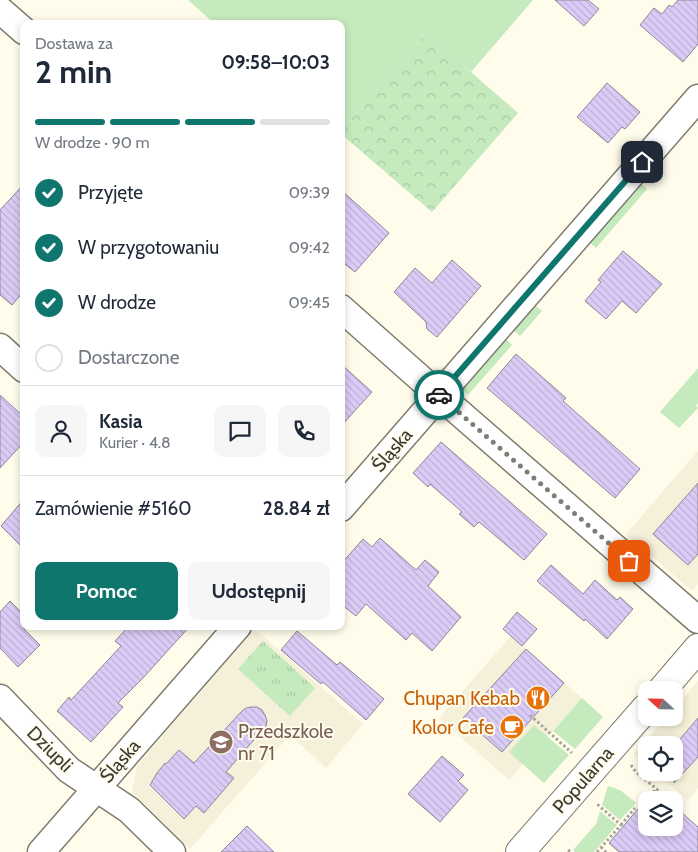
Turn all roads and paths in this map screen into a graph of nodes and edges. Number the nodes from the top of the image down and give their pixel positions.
1 (0, 10) edge
2 (20, 28) edge
3 (698, 98) edge
4 (345, 312) edge
5 (0, 347) edge
6 (20, 365) edge
7 (439, 395) junction
8 (345, 503) edge
9 (698, 620) edge
10 (234, 630) edge
11 (698, 648) edge
12 (670, 681) edge
13 (0, 698) edge
14 (530, 715) dead end
15 (638, 717) edge
16 (576, 756) dead end
17 (630, 762) dead end
18 (96, 788) junction
19 (659, 791) edge
20 (597, 804) dead end
21 (635, 808) dead end
22 (621, 824) junction
23 (601, 847) junction
24 (42, 852) edge
25 (172, 852) edge
26 (520, 852) edge
27 (597, 852) edge
28 (606, 852) edge

1 - 2 street
3 - 7 street, Śląska
4 - 7 street
5 - 6 street
7 - 8 street, Śląska
7 - 9 street
10 - 18 street, Śląska
11 - 12 street
13 - 18 street, Dziupli
14 - 16 path
15 - 26 street, Popularna
17 - 19 path
18 - 24 street, Śląska
18 - 25 street, Dziupli
20 - 22 path
21 - 22 path
22 - 23 path
23 - 27 path
23 - 28 path

